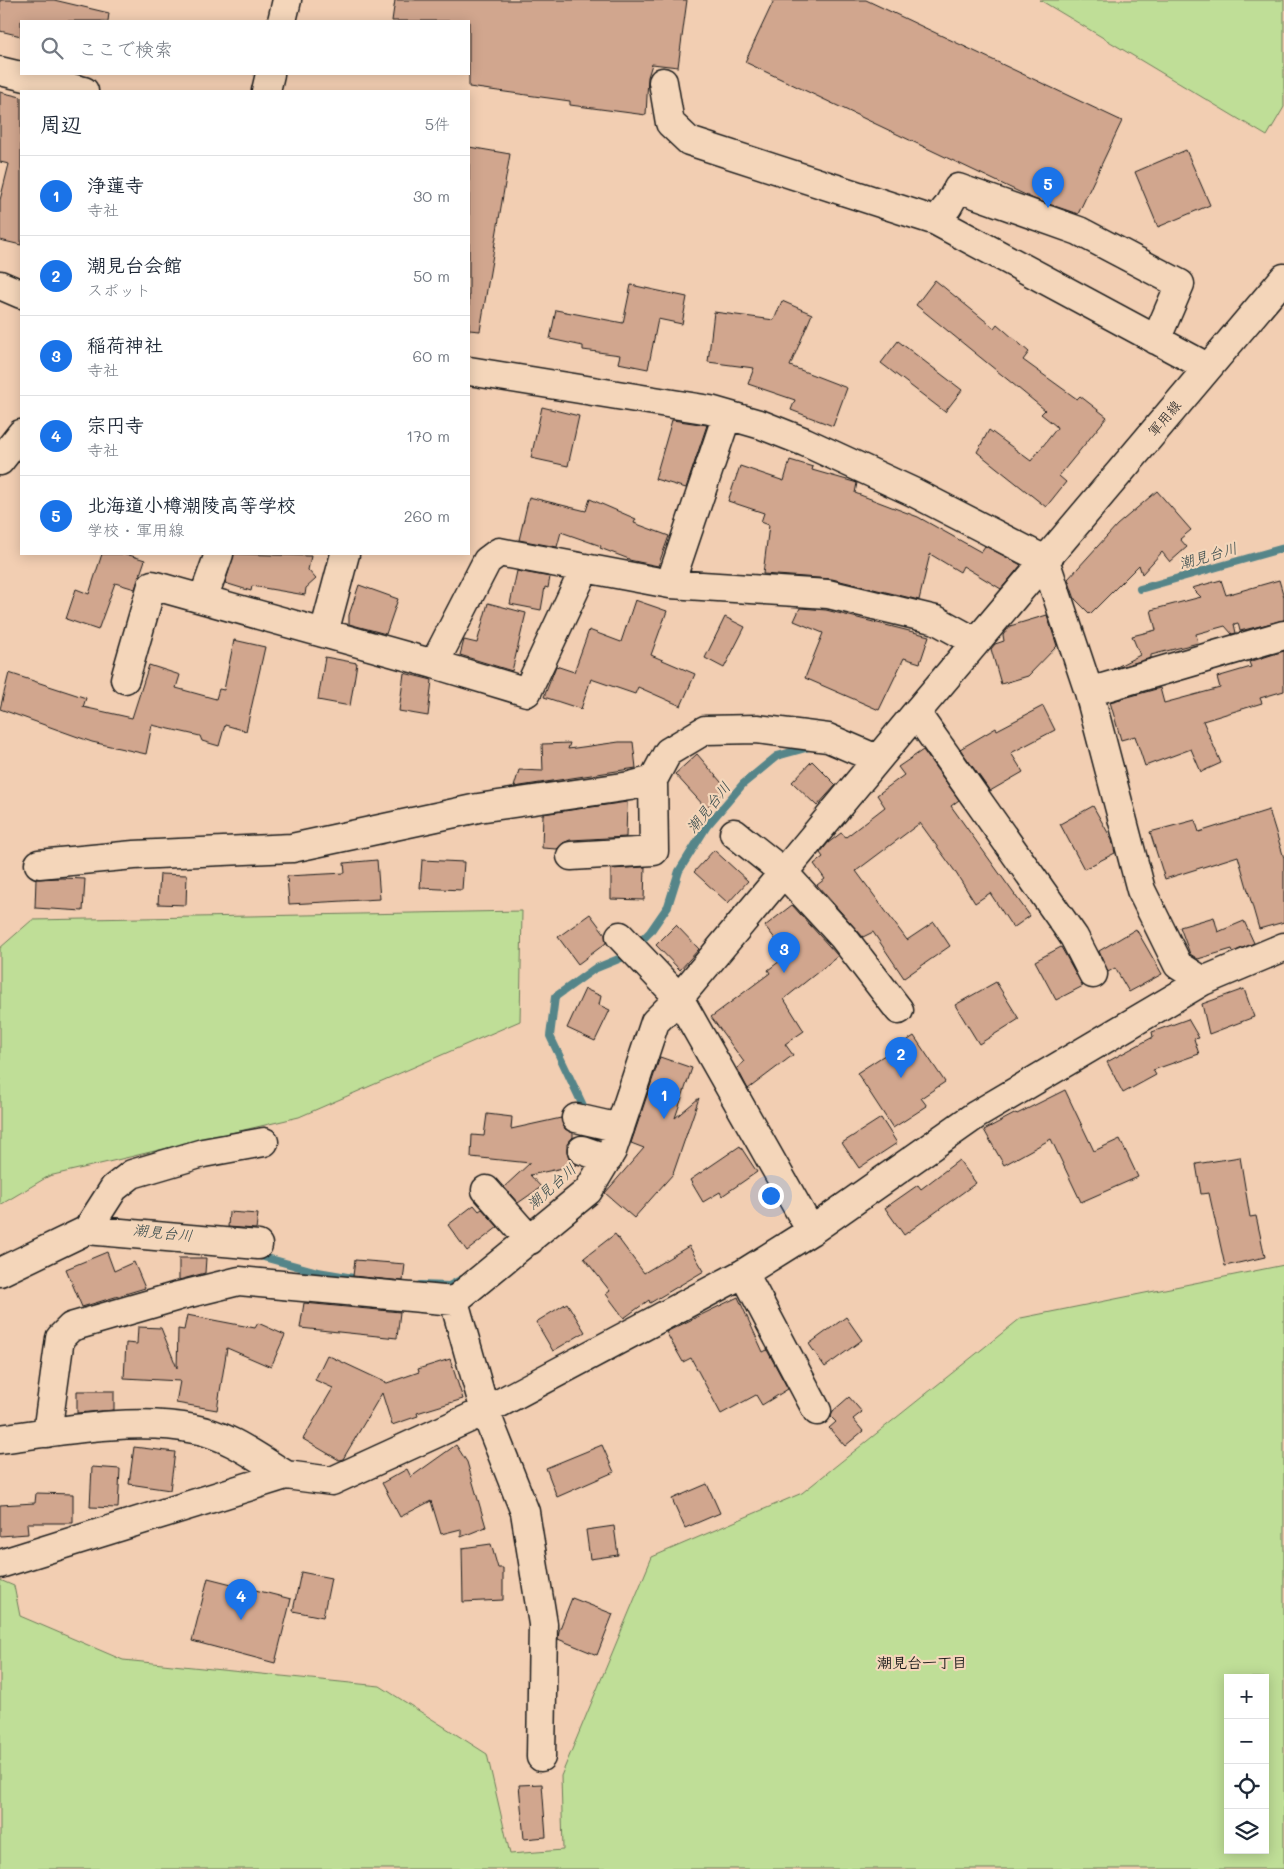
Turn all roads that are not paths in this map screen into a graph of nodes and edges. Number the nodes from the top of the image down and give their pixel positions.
1 (287, 0) edge
2 (282, 20) edge
3 (0, 71) edge
4 (270, 75) edge
5 (663, 82) dead end
6 (80, 90) edge
7 (266, 90) edge
8 (936, 221) junction
9 (1284, 278) edge
10 (0, 285) edge
11 (20, 294) edge
12 (1156, 340) junction
13 (1207, 367) junction
14 (470, 370) edge
15 (727, 415) junction
16 (20, 435) edge
17 (0, 461) edge
18 (470, 552) edge
19 (499, 552) junction
20 (219, 555) edge
21 (345, 555) edge
22 (1045, 560) junction
23 (585, 568) junction
24 (670, 584) junction
25 (203, 599) junction
26 (324, 633) junction
27 (1284, 635) edge
28 (976, 642) junction
29 (434, 664) junction
30 (125, 679) dead end
31 (1089, 692) junction
32 (916, 713) junction
33 (877, 759) junction
34 (653, 780) junction
35 (734, 833) dead end
36 (571, 856) dead end
37 (39, 864) dead end
38 (783, 872) junction
39 (629, 945) dead end
40 (1279, 956) edge
41 (1093, 974) dead end
42 (1203, 981) junction
43 (679, 998) junction
44 (899, 1010) dead end
45 (264, 1142) dead end
46 (486, 1190) dead end
47 (810, 1231) junction
48 (525, 1234) junction
49 (91, 1240) junction
50 (258, 1245) dead end
51 (225, 1249) junction
52 (0, 1272) edge
53 (744, 1273) junction
54 (239, 1281) junction
55 (454, 1300) junction
56 (485, 1411) junction
57 (817, 1411) dead end
58 (46, 1433) junction
59 (0, 1439) edge
60 (286, 1475) junction
61 (0, 1564) edge
62 (541, 1758) dead end

1 - 2 street
3 - 6 street
4 - 7 street
5 - 8 street
8 - 12 street
8 - 12 street
9 - 13 street, 軍用線
10 - 11 street
12 - 13 street
13 - 22 street, 軍用線
14 - 15 street
15 - 22 street
15 - 24 street
16 - 17 street
18 - 19 street
19 - 23 street
19 - 29 street
20 - 25 street
21 - 26 street
22 - 28 street, 軍用線
22 - 31 street
23 - 24 street
23 - 29 street
24 - 28 street
25 - 26 street
25 - 30 street
26 - 29 street
27 - 31 street
28 - 32 street, 軍用線
31 - 42 street
32 - 33 street, 軍用線
32 - 41 street
33 - 34 street
33 - 38 street, 軍用線
34 - 36 street
34 - 37 street
35 - 38 street
38 - 43 street, 軍用線
38 - 44 street
39 - 43 street
40 - 42 street
42 - 47 street
43 - 47 street
43 - 48 street, 軍用線
45 - 49 street
46 - 48 street
47 - 53 street
48 - 55 street, 軍用線
49 - 51 street
49 - 52 street
50 - 51 street
51 - 54 street
53 - 56 street
53 - 57 street
54 - 55 street
54 - 58 street
55 - 56 street
56 - 60 street
56 - 62 street
58 - 59 street
58 - 60 street
60 - 61 street

